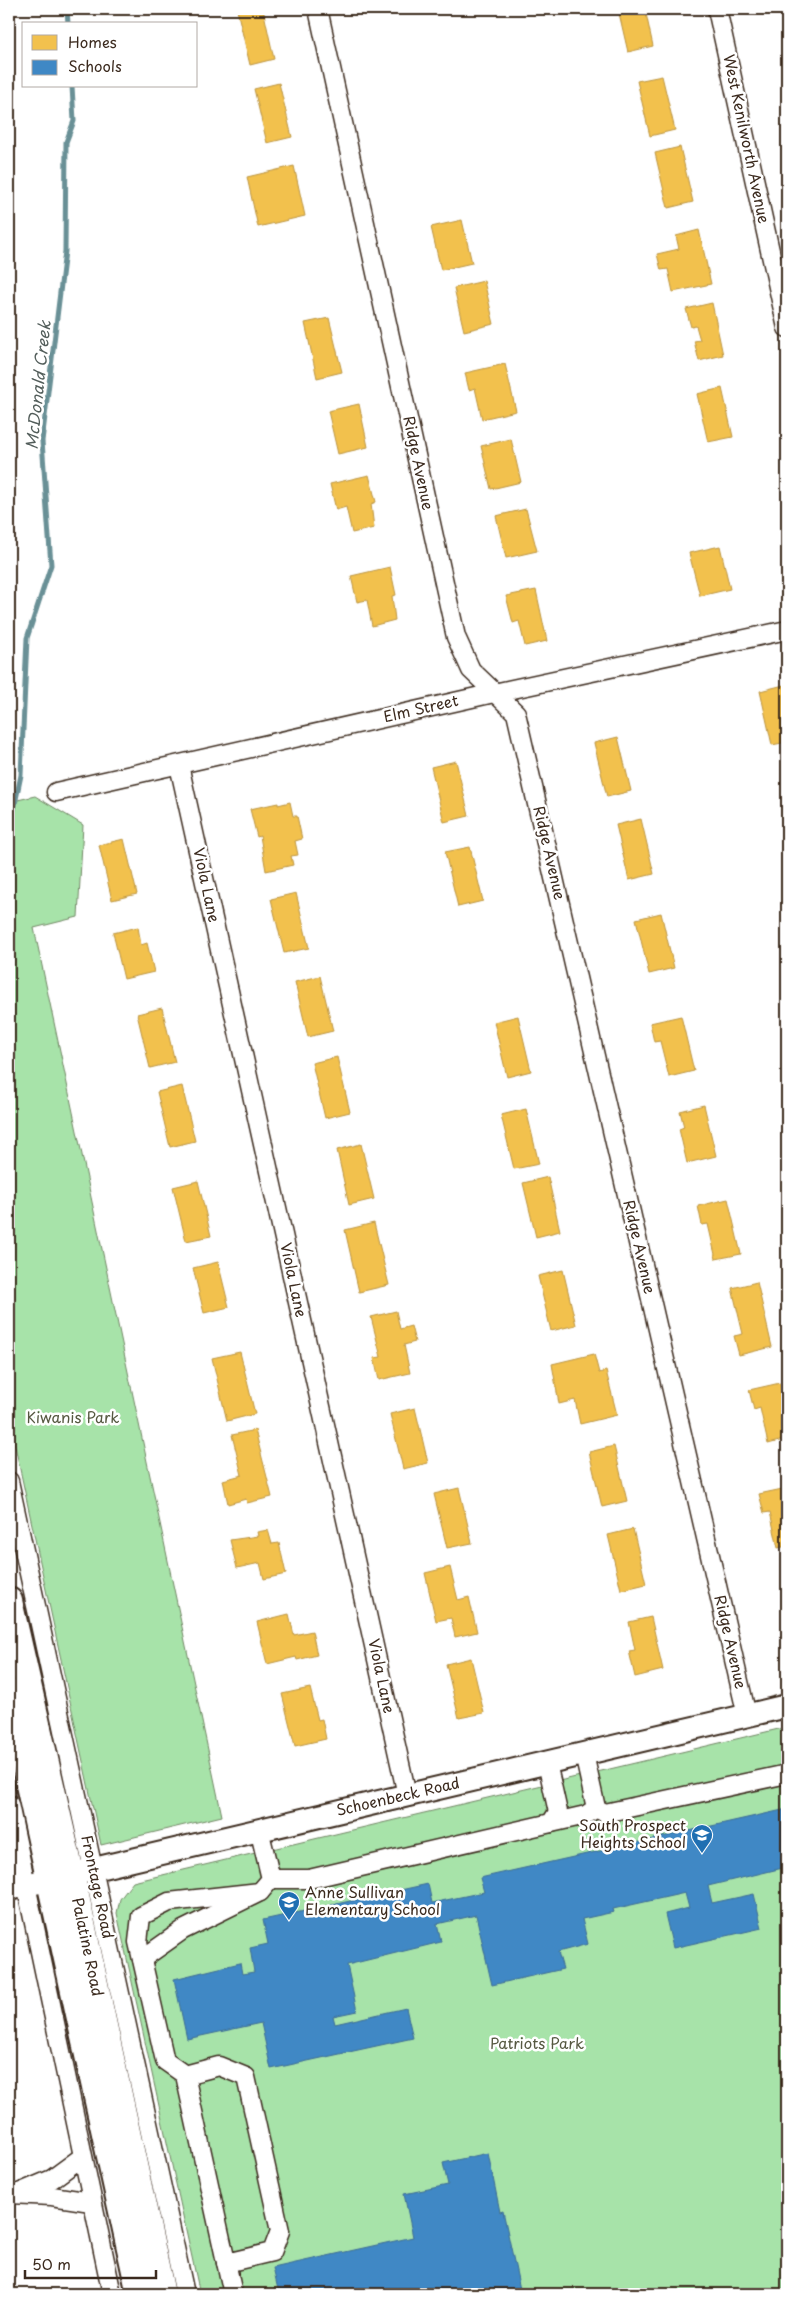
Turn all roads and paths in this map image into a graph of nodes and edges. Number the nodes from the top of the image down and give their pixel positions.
1 (318, 9) edge
2 (717, 9) edge
3 (787, 328) edge
4 (787, 630) edge
5 (494, 693) junction
6 (179, 765) junction
7 (56, 792) dead end
8 (9, 1480) edge
9 (9, 1601) edge
10 (9, 1693) edge
11 (787, 1706) edge
12 (747, 1716) junction
13 (584, 1754) junction
14 (547, 1762) junction
15 (787, 1774) edge
16 (407, 1795) junction
17 (9, 1804) edge
18 (596, 1808) junction
19 (551, 1823) junction
20 (259, 1829) junction
21 (50, 1879) edge
22 (265, 1886) junction
23 (142, 1959) junction
24 (185, 2075) junction
25 (82, 2157) junction
26 (13, 2194) edge
27 (91, 2202) junction
28 (226, 2263) junction
29 (112, 2294) edge
30 (140, 2294) edge
31 (162, 2294) edge
32 (185, 2294) edge
33 (233, 2294) edge

1 - 5 street, Ridge Avenue
2 - 3 street, West Kenilworth Avenue
4 - 5 street, Elm Street
5 - 6 street, Elm Street
5 - 12 street, Ridge Avenue
6 - 7 street, Elm Street
6 - 16 street, Viola Lane
8 - 21 street, Frontage Road
9 - 21 highway, Palatine Road
10 - 21 highway, Palatine Road
11 - 12 main road, Schoenbeck Road
12 - 13 main road, Schoenbeck Road
13 - 14 main road, Schoenbeck Road
13 - 18 street
14 - 16 main road, Schoenbeck Road
14 - 19 street
15 - 18 street
16 - 20 main road, Schoenbeck Road
17 - 21 street, Frontage Road
18 - 19 street
19 - 22 street
20 - 21 main road, Schoenbeck Road
20 - 22 street
21 - 25 street, Frontage Road
21 - 30 highway, Palatine Road
21 - 31 highway, Palatine Road
21 - 32 street, Frontage Road
22 - 23 street
22 - 23 street
23 - 24 street
24 - 28 street
24 - 28 street
25 - 26 street
25 - 27 street, Frontage Road
26 - 27 street
27 - 29 street, Frontage Road
28 - 33 street

